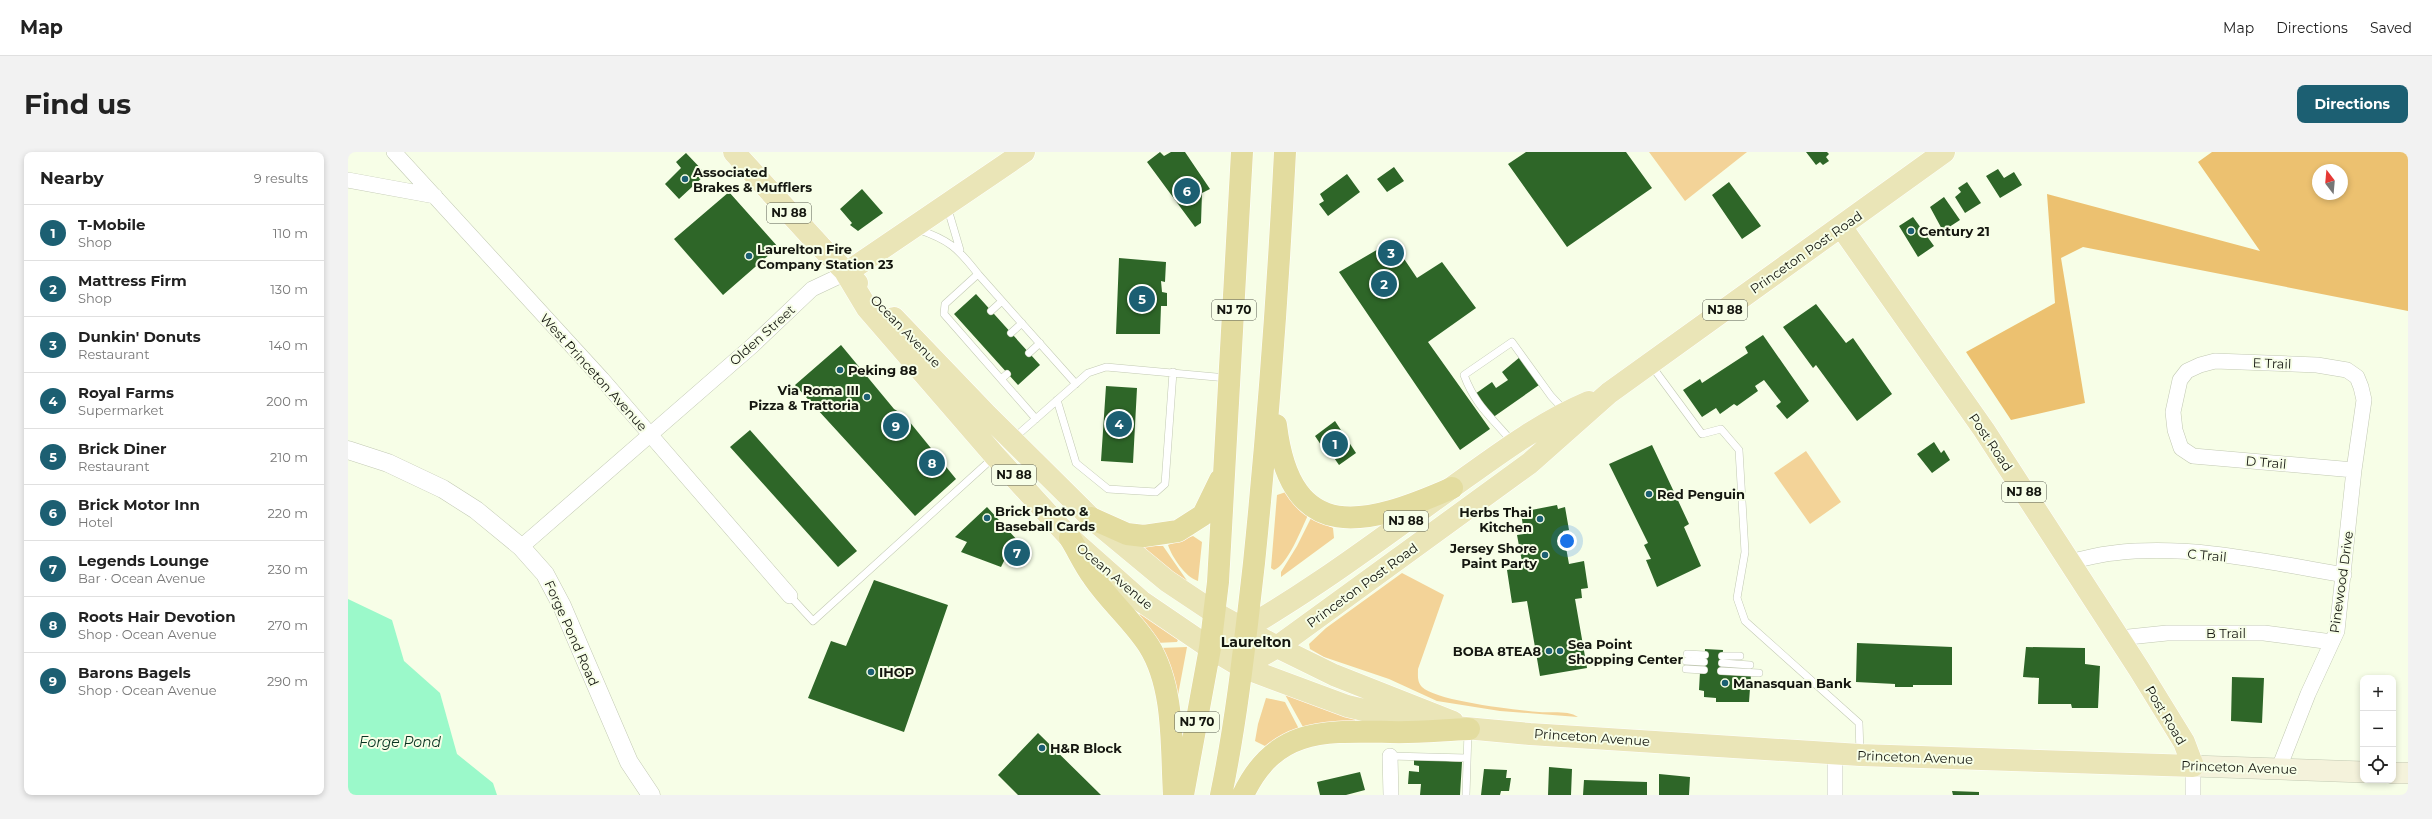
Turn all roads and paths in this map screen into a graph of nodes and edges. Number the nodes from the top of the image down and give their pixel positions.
1 (394, 152) edge
2 (734, 152) edge
3 (1024, 152) edge
4 (1242, 152) edge
5 (1285, 152) edge
6 (1944, 152) edge
7 (348, 180) edge
8 (435, 196) junction
9 (947, 204) junction
10 (913, 228) junction
11 (1842, 228) junction
12 (960, 250) junction
13 (846, 273) junction
14 (978, 274) junction
15 (1002, 301) junction
16 (991, 311) dead end
17 (1022, 323) junction
18 (1011, 333) dead end
19 (1040, 344) junction
20 (989, 353) dead end
21 (1029, 354) dead end
22 (983, 358) junction
23 (1650, 364) junction
24 (1272, 370) junction
25 (1173, 372) junction
26 (1007, 374) dead end
27 (1230, 378) junction
28 (1001, 379) junction
29 (1076, 384) junction
30 (2361, 387) joint
31 (1609, 393) junction
32 (1057, 400) junction
33 (1565, 412) junction
34 (1036, 419) junction
35 (650, 435) junction
36 (1012, 440) junction
37 (1514, 443) junction
38 (2181, 448) joint
39 (348, 450) edge
40 (995, 456) junction
41 (1225, 468) junction
42 (2354, 470) junction
43 (1452, 488) junction
44 (1091, 518) junction
45 (1070, 538) junction
46 (521, 547) junction
47 (2069, 562) junction
48 (2344, 574) junction
49 (790, 596) joint
50 (1215, 613) junction
51 (1246, 629) junction
52 (2119, 638) junction
53 (2332, 642) junction
54 (1277, 647) junction
55 (1210, 648) junction
56 (1722, 656) dead end
57 (1740, 656) dead end
58 (1686, 658) dead end
59 (1705, 658) dead end
60 (1722, 663) dead end
61 (1750, 665) dead end
62 (1242, 667) junction
63 (1686, 669) dead end
64 (1704, 670) dead end
65 (1721, 671) dead end
66 (1759, 674) dead end
67 (1468, 729) junction
68 (1835, 754) junction
69 (1860, 755) junction
70 (1390, 756) joint
71 (1467, 758) junction
72 (2193, 766) junction
73 (2279, 768) junction
74 (2360, 772) edge
75 (2396, 773) edge
76 (2408, 773) edge
77 (651, 795) edge
78 (1174, 795) edge
79 (1183, 795) edge
80 (1221, 795) edge
81 (1243, 795) edge
82 (1391, 795) edge
83 (1466, 795) edge
84 (1835, 795) edge
85 (2193, 795) edge

1 - 8 street, West Princeton Avenue
2 - 13 main road, Ocean Avenue / NJ 88
3 - 9 main road, Olden Street
4 - 27 highway, NJ 70
5 - 24 highway, NJ 70
6 - 11 main road, Princeton Post Road / NJ 88
7 - 8 street
8 - 35 street, West Princeton Avenue
9 - 10 main road, Olden Street
9 - 12 lane
10 - 12 lane
10 - 13 main road, Olden Street
11 - 23 main road, Princeton Post Road / NJ 88
11 - 47 main road, Post Road / NJ 88
12 - 14 lane
13 - 35 street, Olden Street
13 - 36 main road, Ocean Avenue / NJ 88
13 - 40 main road, Ocean Avenue / NJ 88
14 - 15 lane
14 - 22 lane
15 - 16 lane
15 - 17 lane
17 - 18 lane
17 - 19 lane
19 - 21 lane
19 - 29 lane
20 - 22 lane
22 - 28 lane
23 - 31 main road, Princeton Post Road / NJ 88
23 - 69 lane
24 - 43 highway
24 - 51 highway, NJ 70
25 - 27 lane
25 - 29 lane
25 - 32 lane
26 - 28 lane
27 - 41 highway, NJ 70
28 - 34 lane
29 - 32 lane
30 - 38 street, E Trail
30 - 42 street, Pinewood Drive
31 - 33 main road, Princeton Post Road / NJ 88
31 - 54 main road, Princeton Post Road
32 - 34 lane
33 - 37 main road, Princeton Post Road / NJ 88
33 - 37 lane
34 - 36 lane
35 - 46 street, Olden Street
35 - 49 street, West Princeton Avenue
36 - 44 main road, Ocean Avenue / NJ 88
37 - 43 main road, Princeton Post Road / NJ 88
38 - 42 street, D Trail
39 - 46 street, Forge Pond Road
40 - 45 main road, Ocean Avenue / NJ 88
40 - 49 lane
41 - 44 highway
41 - 50 highway, NJ 70
42 - 48 street, Pinewood Drive
43 - 51 main road, Princeton Post Road / NJ 88
44 - 50 main road, Ocean Avenue / NJ 88
45 - 55 main road, Ocean Avenue / NJ 88
45 - 78 highway
46 - 77 street, Forge Pond Road
47 - 48 street, C Trail
47 - 52 main road, Post Road / NJ 88
48 - 53 street, Pinewood Drive
50 - 51 main road, NJ 88
50 - 55 highway, NJ 70
51 - 54 main road, Princeton Avenue
51 - 55 main road, Princeton Post Road
51 - 62 highway, NJ 70
52 - 53 street, B Trail
52 - 72 main road, Post Road / NJ 88
53 - 73 street, Pinewood Drive
54 - 62 main road, Princeton Post Road
54 - 67 main road, Princeton Avenue
55 - 62 main road, NJ 88
55 - 79 highway, NJ 70
56 - 57 lane
58 - 59 lane
60 - 61 lane
62 - 67 main road, Princeton Avenue / NJ 88
62 - 80 highway, NJ 70
63 - 64 lane
65 - 66 lane
67 - 68 main road, Princeton Avenue / NJ 88
67 - 71 lane
67 - 81 highway
68 - 69 main road, Princeton Avenue / NJ 88
68 - 84 street
69 - 72 main road, Princeton Avenue / NJ 88
70 - 71 lane
70 - 82 street
71 - 83 lane
72 - 73 main road, Princeton Avenue
72 - 85 street
73 - 74 main road, Princeton Avenue
75 - 76 main road

